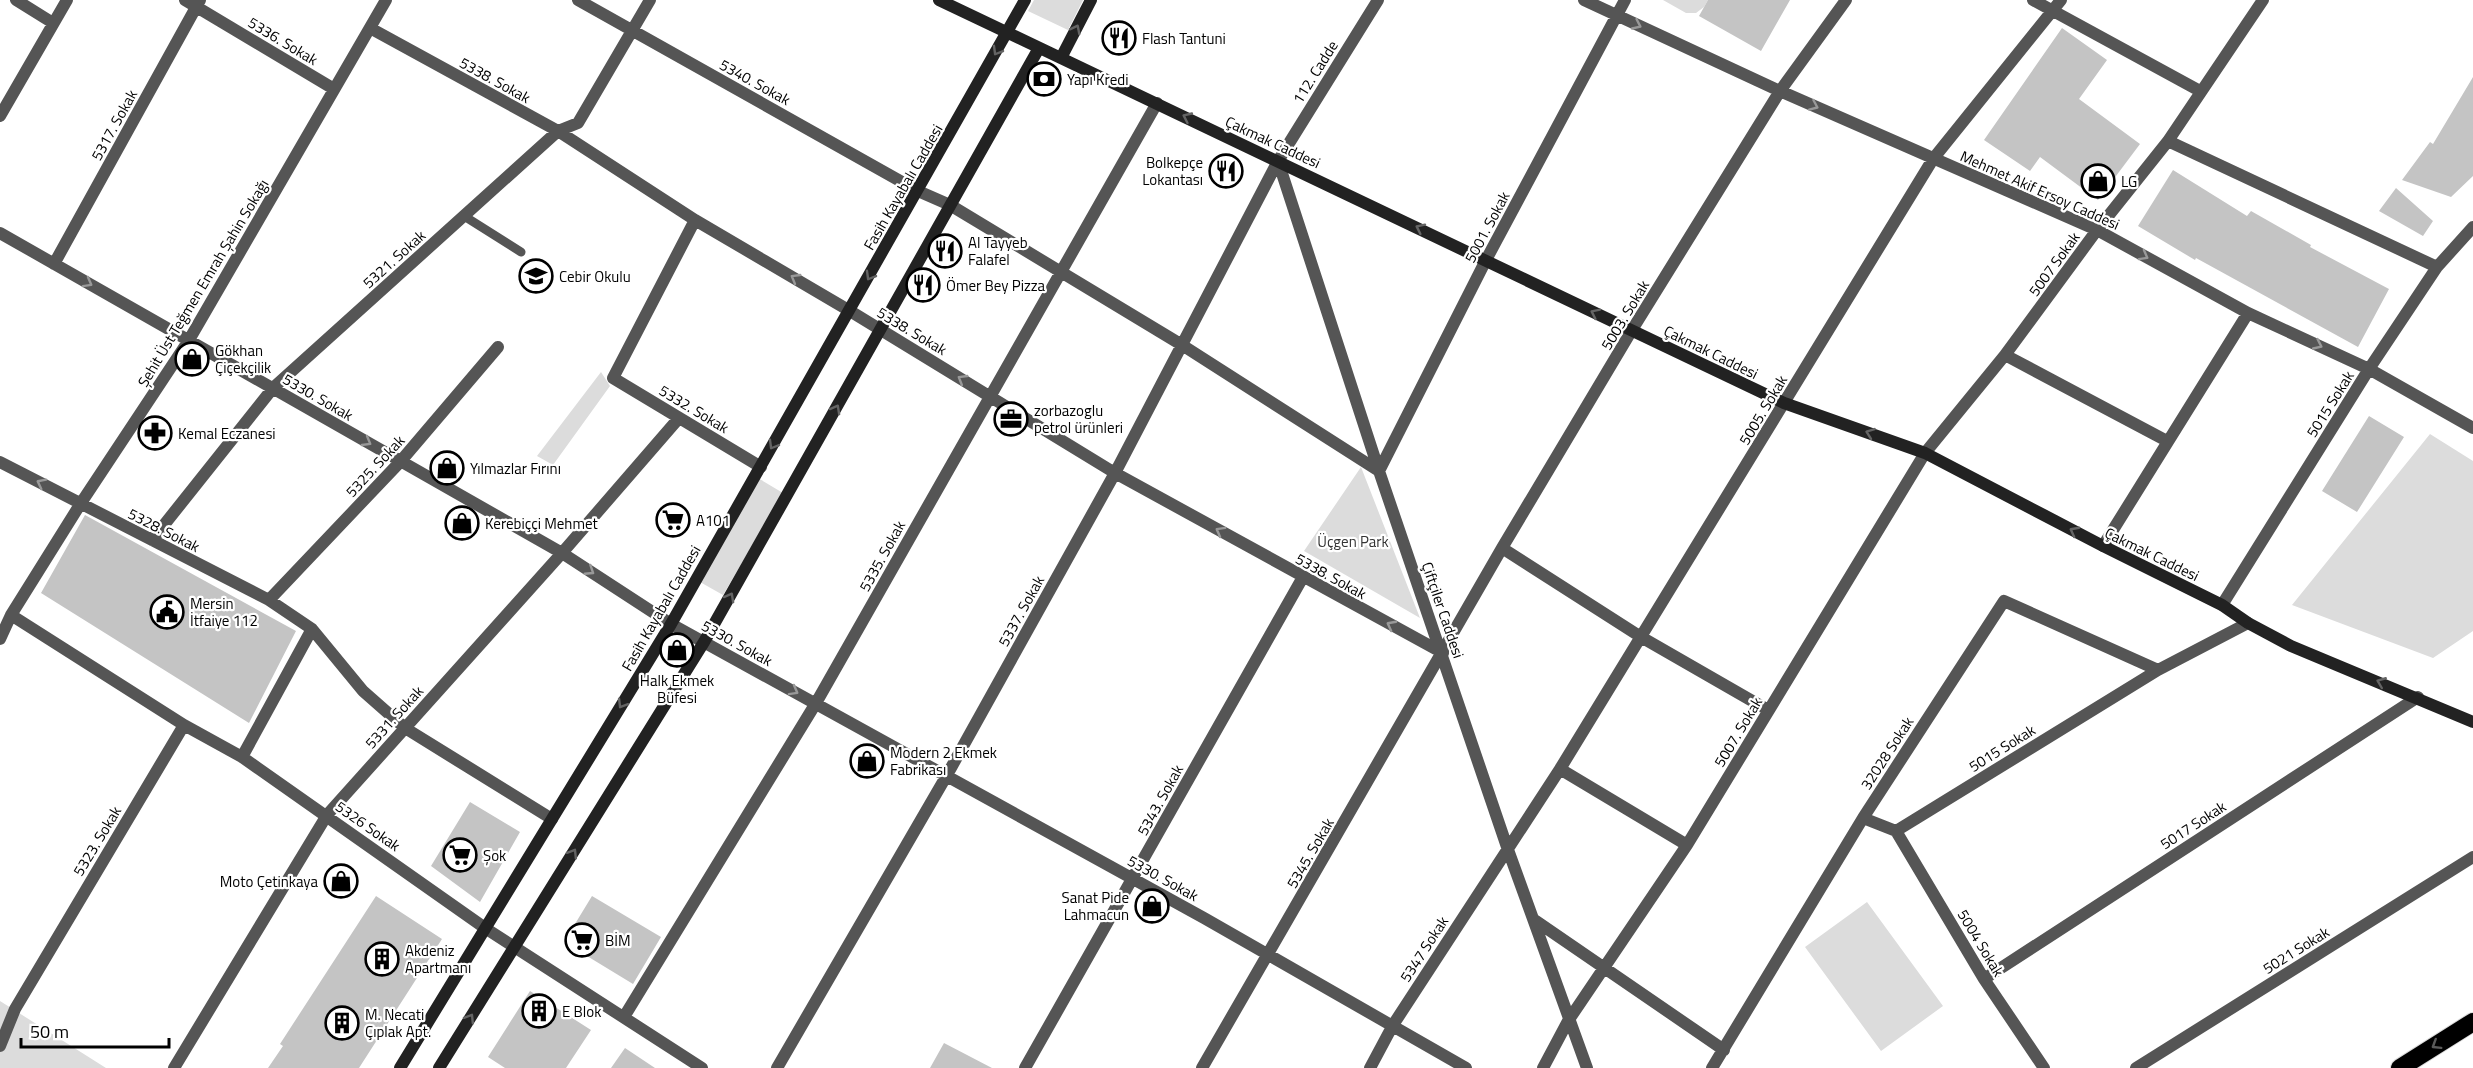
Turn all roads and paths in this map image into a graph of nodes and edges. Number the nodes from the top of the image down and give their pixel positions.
1 (16, 0) edge
2 (67, 0) edge
3 (386, 0) edge
4 (578, 0) edge
5 (650, 0) edge
6 (939, 0) edge
7 (1025, 0) edge
8 (1091, 0) edge
9 (1378, 0) edge
10 (1584, 0) edge
11 (1625, 0) edge
12 (1846, 0) edge
13 (2033, 0) edge
14 (2061, 0) edge
15 (2264, 0) edge
16 (194, 2) edge
17 (2053, 11) junction
18 (1616, 15) junction
19 (53, 23) junction
20 (370, 28) junction
21 (633, 31) junction
22 (1008, 33) junction
23 (1039, 48) junction
24 (1061, 58) junction
25 (334, 89) junction
26 (2200, 91) junction
27 (1780, 92) junction
28 (1157, 103) junction
29 (0, 116) edge
30 (558, 131) junction
31 (2168, 141) junction
32 (1933, 159) junction
33 (1278, 160) junction
34 (918, 191) junction
35 (950, 205) junction
36 (464, 216) junction
37 (695, 220) junction
38 (2473, 227) edge
39 (2097, 230) junction
40 (0, 234) edge
41 (521, 252) dead end
42 (1486, 260) junction
43 (54, 264) junction
44 (2437, 267) junction
45 (1060, 272) junction
46 (850, 311) junction
47 (2248, 313) junction
48 (880, 330) junction
49 (1632, 330) junction
50 (189, 340) junction
51 (1182, 345) junction
52 (498, 347) dead end
53 (2005, 355) junction
54 (2369, 369) junction
55 (273, 388) junction
56 (989, 396) junction
57 (1784, 403) junction
58 (679, 417) junction
59 (2473, 428) edge
60 (2168, 441) junction
61 (1925, 453) junction
62 (0, 462) edge
63 (400, 462) junction
64 (761, 467) junction
65 (1379, 471) junction
66 (1115, 473) junction
67 (81, 504) junction
68 (152, 540) junction
69 (2103, 546) junction
70 (1502, 548) junction
71 (562, 553) junction
72 (1302, 577) junction
73 (269, 600) junction
74 (2222, 605) junction
75 (11, 615) junction
76 (2248, 623) junction
77 (671, 624) junction
78 (312, 629) junction
79 (1641, 637) junction
80 (0, 639) edge
81 (704, 642) junction
82 (1443, 653) junction
83 (2158, 670) junction
84 (2418, 697) junction
85 (816, 703) junction
86 (1768, 710) junction
87 (2473, 722) edge
88 (183, 725) junction
89 (405, 729) junction
90 (242, 757) junction
91 (1560, 769) junction
92 (947, 775) junction
93 (327, 815) junction
94 (1863, 818) junction
95 (552, 819) junction
96 (1896, 831) junction
97 (1687, 844) junction
98 (1507, 847) junction
99 (2473, 857) edge
100 (1133, 879) junction
101 (1533, 919) junction
102 (485, 927) junction
103 (515, 945) junction
104 (1268, 955) junction
105 (1603, 969) junction
106 (1984, 979) junction
107 (624, 1017) junction
108 (1568, 1021) junction
109 (2473, 1022) edge
110 (1394, 1025) junction
111 (0, 1046) edge
112 (1724, 1050) junction
113 (174, 1068) edge
114 (400, 1068) edge
115 (439, 1068) edge
116 (702, 1068) edge
117 (777, 1068) edge
118 (1025, 1068) edge
119 (1202, 1068) edge
120 (1370, 1068) edge
121 (1466, 1068) edge
122 (1543, 1068) edge
123 (1587, 1068) edge
124 (1712, 1068) edge
125 (2044, 1068) edge
126 (2136, 1068) edge
127 (2400, 1068) edge

1 - 19 street
2 - 19 street
3 - 20 street, Şehit Üst Teğmen Emrah Şahin Sokağı
4 - 21 street, 5340. Sokak
5 - 21 street, 5321. Sokak
6 - 22 street, Çakmak Caddesi
7 - 22 street, Fasih Kayabalı Caddesi
24 -> 8 street
9 - 33 street, 112. Cadde
10 - 18 street, Mehmet Akif Ersoy Caddesi
11 - 18 street, 5001. Sokak
12 - 27 street, 5003. Sokak
13 - 17 street
14 - 17 street, 5005. Sokak
15 - 26 street, 5007 Sokak
16 - 25 street, 5336. Sokak
16 - 43 street, 5317. Sokak
17 - 26 street
17 - 32 street, 5005. Sokak
18 -> 27 street, Mehmet Akif Ersoy Caddesi
18 - 42 street, 5001. Sokak
19 - 29 street
20 - 25 street, Şehit Üst Teğmen Emrah Şahin Sokağı
20 - 30 street, 5338. Sokak
21 - 30 street, 5321. Sokak
21 - 34 street, 5340. Sokak
22 - 23 street, Çakmak Caddesi
22 -> 34 street, Fasih Kayabalı Caddesi
23 - 24 street, Çakmak Caddesi
23 - 35 street
24 - 28 street, Çakmak Caddesi
25 - 50 street, Şehit Üst Teğmen Emrah Şahin Sokağı
26 - 31 street, 5007 Sokak
27 -> 32 street, Mehmet Akif Ersoy Caddesi
27 - 49 street, 5003. Sokak
33 -> 28 street, Çakmak Caddesi
28 - 45 street, 5335. Sokak
30 - 36 street, 5321. Sokak
30 - 37 street, 5338. Sokak
31 - 39 street, 5007 Sokak
31 - 44 street
32 - 39 street, Mehmet Akif Ersoy Caddesi
32 - 57 street, 5005. Sokak
42 -> 33 street, Çakmak Caddesi
33 - 51 street, 5337. Sokak
33 - 65 street, Çiftçiler Caddesi
34 - 35 street, 5340. Sokak
34 -> 46 street, Fasih Kayabalı Caddesi
35 - 45 street, 5340. Sokak
35 - 48 street
36 - 41 lane
36 - 55 street, 5321. Sokak
46 -> 37 street, 5338. Sokak
37 - 58 street, 5332. Sokak
38 - 44 street, 5015 Sokak
39 -> 47 street, Mehmet Akif Ersoy Caddesi
39 - 53 street, 5007 Sokak
40 - 43 street, 5330. Sokak
49 -> 42 street, Çakmak Caddesi
42 - 65 street, 5001. Sokak
43 -> 50 street, 5330. Sokak
44 - 54 street, 5015 Sokak
45 - 51 street, 5340. Sokak
45 - 56 street, 5335. Sokak
46 - 48 street, 5338. Sokak
46 -> 64 street, Fasih Kayabalı Caddesi
47 -> 54 street, Mehmet Akif Ersoy Caddesi
47 - 60 street
56 -> 48 street, 5338. Sokak
81 -> 48 street
49 - 57 street, Çakmak Caddesi
49 - 70 street, 5003. Sokak
50 - 55 street, 5330. Sokak
50 - 67 street, Şehit Üst Teğmen Emrah Şahin Sokağı
51 - 65 street, 5340. Sokak
51 - 66 street, 5337. Sokak
52 - 63 street, 5325. Sokak
53 - 60 street
53 - 61 street, 5007 Sokak
54 - 59 street, Mehmet Akif Ersoy Caddesi
54 - 74 street, 5015 Sokak
55 -> 63 street, 5330. Sokak
55 - 68 street, 5321. Sokak
56 - 66 street, 5338. Sokak
56 - 85 street, 5335. Sokak
61 -> 57 street, Çakmak Caddesi
57 - 79 street, 5005. Sokak
58 - 64 street, 5332. Sokak
58 - 71 street, 5331. Sokak
60 - 69 street
69 -> 61 street, Çakmak Caddesi
61 - 86 street, 5007. Sokak
67 -> 62 street, 5328. Sokak
63 - 71 street, 5330. Sokak
63 - 73 street, 5325. Sokak
64 - 77 street, Fasih Kayabalı Caddesi
65 - 82 street, Çiftçiler Caddesi
72 -> 66 street, 5338. Sokak
66 - 92 street, 5337. Sokak
67 - 68 street, 5328. Sokak
67 - 75 street, Şehit Üst Teğmen Emrah Şahin Sokağı
68 - 73 street, 5328. Sokak
69 - 74 street, Çakmak Caddesi
70 - 79 street
70 - 82 street, 5003. Sokak
71 -> 77 street, 5330. Sokak
71 - 89 street, 5331. Sokak
82 -> 72 street, 5338. Sokak
72 - 100 street, 5343. Sokak
73 - 78 street, 5328. Sokak
74 - 76 street, Çakmak Caddesi
75 - 80 street, Şehit Üst Teğmen Emrah Şahin Sokağı
75 - 88 street, 5326 Sokak
76 - 83 street, 5015 Sokak
84 -> 76 street, Çakmak Caddesi
77 - 81 street, 5330. Sokak
77 -> 95 street, Fasih Kayabalı Caddesi
78 - 89 street, 5328. Sokak
78 - 90 street
79 - 86 street
79 - 91 street, 5005. Sokak
81 -> 85 street, 5330. Sokak
103 -> 81 street
82 - 98 street, Çiftçiler Caddesi
82 - 104 street, 5345. Sokak
83 - 94 street, 32028 Sokak
83 - 96 street, 5015 Sokak
84 - 87 street, Çakmak Caddesi
84 - 106 street, 5017 Sokak
85 - 92 street, 5330. Sokak
85 - 107 street, 5335. Sokak
86 - 97 street, 5007. Sokak
88 - 90 street, 5326 Sokak
88 - 111 street, 5323. Sokak
89 - 93 street, 5331. Sokak
89 - 95 street, 5328. Sokak
90 - 93 street, 5326 Sokak
91 - 97 street
91 - 98 street, 5005. Sokak
92 - 100 street, 5330. Sokak
92 - 117 street, 5337. Sokak
93 - 102 street, 5326 Sokak
93 - 113 street, 5331. Sokak
94 - 96 street
94 - 112 street, 32028 Sokak
95 - 102 street, Fasih Kayabalı Caddesi
96 - 106 street, 5004 Sokak
97 - 105 street, 5007. Sokak
98 - 101 street, Çiftçiler Caddesi
98 - 110 street, 5347 Sokak
99 - 126 street, 5021 Sokak
100 - 104 street, 5330. Sokak
100 - 118 street, 5343. Sokak
101 - 105 street
101 - 108 street, Çiftçiler Caddesi
102 - 103 street, 5326 Sokak
102 - 114 street, Fasih Kayabalı Caddesi
103 - 107 street, 5326 Sokak
115 -> 103 street
104 - 110 street, 5330. Sokak
104 - 119 street, 5345. Sokak
105 - 108 street, 5007. Sokak
105 - 112 street
106 - 125 street, 5004 Sokak
107 - 116 street, 5326 Sokak
108 - 122 street, 5007. Sokak
108 - 123 street, Çiftçiler Caddesi
109 -> 127 highway
110 - 120 street, 5347 Sokak
110 - 121 street, 5330. Sokak
112 - 124 street, 32028 Sokak

